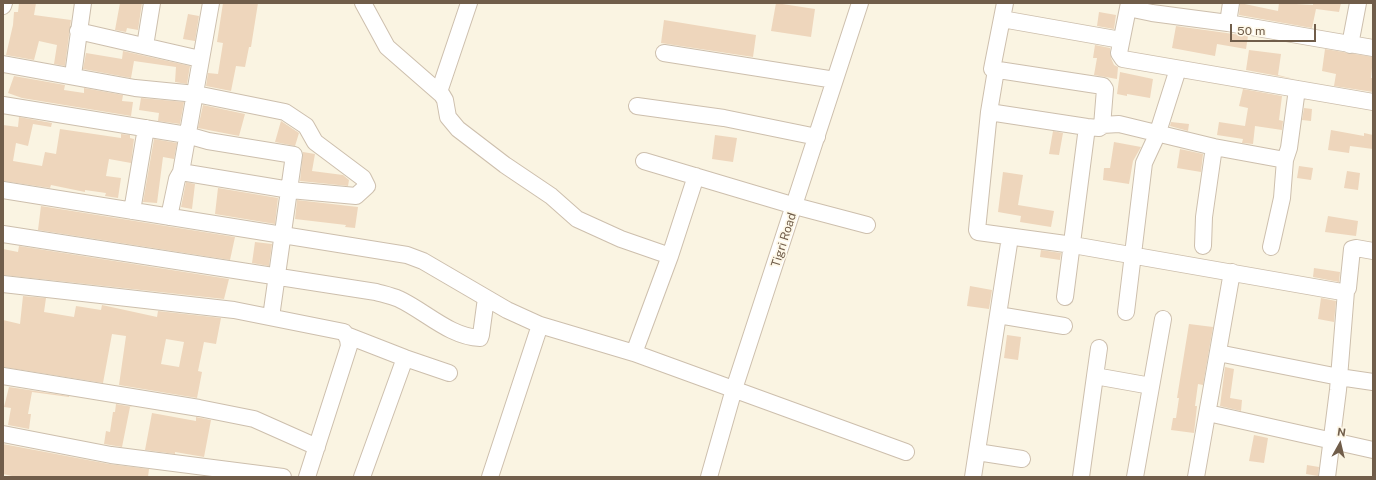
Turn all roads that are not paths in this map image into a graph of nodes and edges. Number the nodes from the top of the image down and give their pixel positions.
1 (83, 3) edge
2 (152, 3) edge
3 (211, 3) edge
4 (363, 3) edge
5 (469, 3) edge
6 (860, 3) edge
7 (1005, 3) edge
8 (1231, 3) edge
9 (1358, 3) edge
10 (1128, 5) edge
11 (1002, 19) junction
12 (1228, 23) junction
13 (78, 31) junction
14 (1121, 40) junction
15 (1350, 45) junction
16 (145, 46) junction
17 (1373, 48) edge
18 (664, 53) dead end
19 (200, 59) junction
20 (3, 64) edge
21 (1178, 69) junction
22 (996, 70) junction
23 (73, 75) junction
24 (835, 80) junction
25 (1297, 89) junction
26 (439, 92) junction
27 (196, 94) junction
28 (1373, 102) edge
29 (3, 105) edge
30 (637, 106) dead end
31 (989, 112) junction
32 (1094, 126) junction
33 (146, 128) junction
34 (187, 134) junction
35 (1157, 134) junction
36 (817, 137) junction
37 (1214, 147) junction
38 (1285, 160) junction
39 (644, 161) dead end
40 (181, 172) junction
41 (696, 176) junction
42 (3, 190) edge
43 (290, 190) junction
44 (795, 206) junction
45 (132, 211) junction
46 (169, 217) junction
47 (867, 225) dead end
48 (3, 234) edge
49 (282, 235) junction
50 (1010, 237) junction
51 (1073, 245) junction
52 (1203, 246) dead end
53 (1272, 247) dead end
54 (1373, 251) edge
55 (1133, 255) junction
56 (670, 256) junction
57 (1232, 272) junction
58 (277, 277) junction
59 (3, 284) edge
60 (1346, 291) junction
61 (1065, 297) dead end
62 (486, 298) junction
63 (1126, 312) dead end
64 (998, 315) junction
65 (271, 317) junction
66 (1163, 319) dead end
67 (540, 325) junction
68 (1064, 326) dead end
69 (346, 335) junction
70 (1099, 348) dead end
71 (634, 353) junction
72 (1218, 353) junction
73 (405, 358) junction
74 (449, 373) dead end
75 (3, 376) edge
76 (1095, 376) junction
77 (1339, 377) junction
78 (1373, 382) edge
79 (1151, 386) junction
80 (734, 389) junction
81 (1208, 413) junction
82 (3, 434) edge
83 (1331, 440) junction
84 (317, 447) junction
85 (1373, 450) edge
86 (906, 452) dead end
87 (977, 452) junction
88 (1022, 459) dead end
89 (215, 468) junction
90 (714, 475) edge
91 (200, 477) edge
92 (283, 477) edge
93 (307, 477) edge
94 (362, 477) edge
95 (490, 477) edge
96 (973, 477) edge
97 (1080, 477) edge
98 (1135, 477) edge
99 (1196, 477) edge
100 (1327, 477) edge

1 - 13 street
2 - 16 street
3 - 19 street
4 - 26 street
5 - 26 street
6 - 24 street, Tigri Road
7 - 11 street
8 - 12 street
9 - 15 street
10 - 12 street
10 - 14 street
11 - 14 street
11 - 22 street
12 - 15 street
13 - 16 street
13 - 23 street
14 - 21 street
15 - 17 street
16 - 19 street
18 - 24 street
19 - 27 street
20 - 23 street
21 - 25 street
21 - 35 street
22 - 31 street
22 - 32 street
23 - 27 street
24 - 36 street, Tigri Road
25 - 28 street
25 - 38 street
26 - 56 street
27 - 34 street
27 - 43 street
29 - 33 street
30 - 36 street
31 - 32 street
31 - 50 street
32 - 35 street
32 - 51 street
33 - 34 street
33 - 45 street
34 - 40 street
34 - 43 street
35 - 37 street
35 - 55 street
36 - 44 street, Tigri Road
37 - 38 street
37 - 52 street
38 - 53 street
39 - 41 street
40 - 43 street
40 - 46 street
41 - 44 street
41 - 56 street
42 - 45 street
43 - 49 street
44 - 47 street
44 - 80 street, Tigri Road
45 - 46 street
46 - 49 street
48 - 58 street
49 - 58 street
49 - 62 street
50 - 51 street
50 - 64 street
51 - 55 street
51 - 61 street
54 - 60 street
55 - 57 street
55 - 63 street
56 - 71 street
57 - 60 street
57 - 72 street
58 - 62 street
58 - 65 street
59 - 65 street
60 - 77 street
62 - 67 street
64 - 68 street
64 - 87 street
65 - 69 street
66 - 79 street
67 - 71 street
67 - 95 street
69 - 73 street
69 - 84 street
70 - 76 street
71 - 80 street
72 - 77 street
72 - 81 street
73 - 74 street
73 - 94 street
75 - 84 street
76 - 79 street
76 - 97 street
77 - 78 street
77 - 83 street
79 - 98 street
80 - 86 street
80 - 90 street, Tigri Road
81 - 83 street
81 - 99 street
82 - 89 street
83 - 85 street
83 - 100 street
84 - 93 street
87 - 88 street
87 - 96 street
89 - 91 street
89 - 92 street

